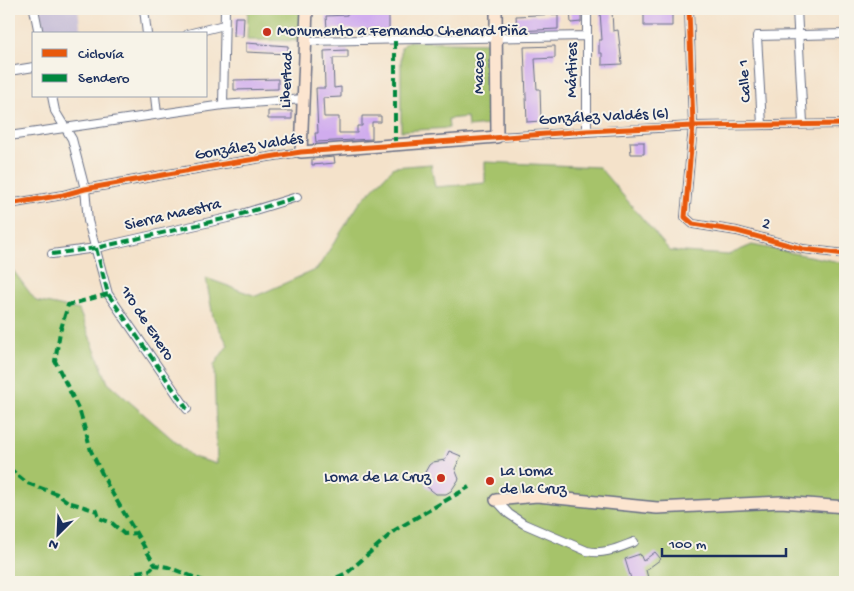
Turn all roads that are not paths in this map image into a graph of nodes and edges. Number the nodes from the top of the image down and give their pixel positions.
1 (34, 9) edge
2 (144, 9) edge
3 (225, 9) edge
4 (307, 9) edge
5 (496, 9) edge
6 (587, 9) edge
7 (689, 9) edge
8 (797, 9) edge
9 (224, 25) junction
10 (39, 32) edge
11 (146, 32) edge
12 (196, 32) edge
13 (845, 34) edge
14 (798, 35) junction
15 (587, 36) junction
16 (496, 38) junction
17 (306, 41) junction
18 (32, 67) edge
19 (9, 72) edge
20 (52, 98) edge
21 (155, 98) edge
22 (304, 99) junction
23 (223, 104) junction
24 (157, 114) junction
25 (803, 124) junction
26 (845, 124) edge
27 (762, 125) junction
28 (693, 126) junction
29 (64, 129) junction
30 (587, 131) junction
31 (9, 136) edge
32 (497, 137) junction
33 (301, 152) junction
34 (85, 189) junction
35 (297, 196) dead end
36 (9, 204) edge
37 (96, 248) junction
38 (52, 254) dead end
39 (845, 254) edge
40 (187, 409) dead end
41 (496, 500) joint
42 (845, 506) edge
43 (634, 542) dead end

1 - 10 street
2 - 11 street
3 - 9 street
4 - 17 street, Libertad
5 - 16 street, Maceo
6 - 15 street, Mártires
7 - 28 street
8 - 14 street
9 - 12 street
9 - 23 street
13 - 14 street
14 - 25 street
14 - 27 street, Calle 1
15 - 16 street
15 - 30 street, Mártires
16 - 17 street
16 - 32 street, Maceo
17 - 22 street, Libertad
18 - 19 street
20 - 29 street, 1ro de Enero
21 - 24 street
22 - 23 street
22 - 33 street, Libertad
23 - 24 street
24 - 29 street
25 - 26 street, González Valdés (6)
25 - 27 street, González Valdés (6)
27 - 28 street, González Valdés (6)
28 - 30 street, González Valdés (6)
28 - 39 street, 2
29 - 31 street
29 - 34 street, 1ro de Enero
30 - 32 street, González Valdés (6)
32 - 33 street, González Valdés
33 - 34 street, González Valdés
34 - 36 street, González Valdés
34 - 37 street, 1ro de Enero
35 - 37 street, Sierra Maestra
37 - 38 street, Sierra Maestra
37 - 40 street, 1ro de Enero
41 - 42 street
41 - 43 street

